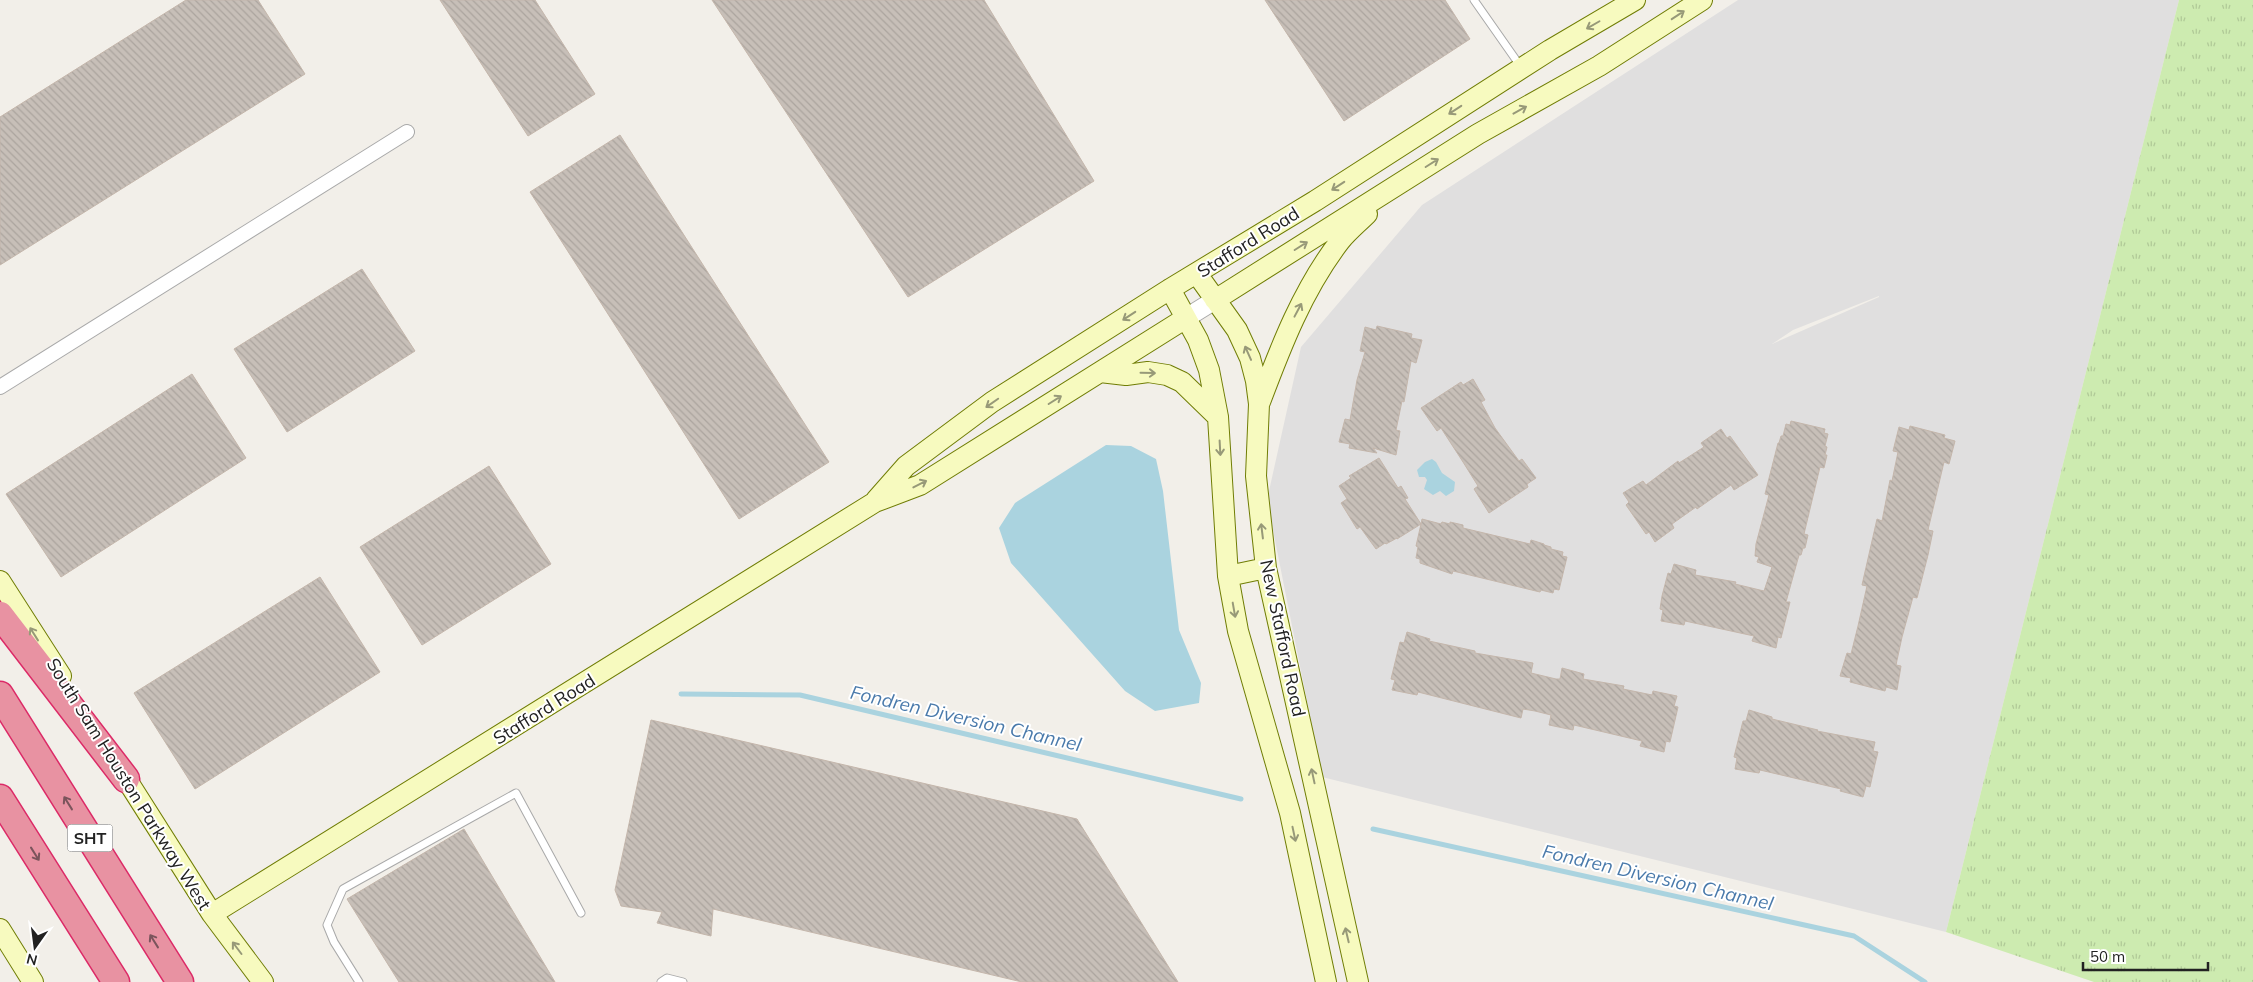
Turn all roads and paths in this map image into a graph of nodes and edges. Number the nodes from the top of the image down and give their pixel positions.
1 (1474, 0) edge
2 (1635, 0) edge
3 (1702, 0) edge
4 (1522, 68) junction
5 (407, 132) dead end
6 (1390, 189) junction
7 (1197, 274) junction
8 (1170, 289) junction
9 (1215, 300) junction
10 (1186, 318) junction
11 (1100, 372) junction
12 (0, 387) edge
13 (1260, 404) junction
14 (1218, 417) junction
15 (875, 502) junction
16 (1266, 568) junction
17 (1228, 576) junction
18 (0, 581) edge
19 (0, 614) edge
20 (0, 695) edge
21 (126, 779) junction
22 (0, 798) edge
23 (581, 913) dead end
24 (212, 914) junction
25 (0, 929) edge
26 (33, 982) edge
27 (116, 982) edge
28 (180, 982) edge
29 (263, 982) edge
30 (358, 982) edge
31 (661, 982) edge
32 (683, 982) edge
33 (1326, 982) edge
34 (1358, 982) edge

1 - 4 lane
2 -> 4 main road, Stafford Road
6 -> 3 main road, Stafford Road
4 -> 7 main road, Stafford Road
5 - 12 street
9 -> 6 main road, Stafford Road
13 -> 6 main road
7 - 8 main road, Stafford Road
7 - 9 main road, New Stafford Road
8 - 10 main road, New Stafford Road
8 -> 15 main road, Stafford Road
9 - 10 street
13 -> 9 main road, New Stafford Road
10 - 11 main road, Stafford Road
10 - 14 main road, New Stafford Road
11 -> 14 main road
15 -> 11 main road, Stafford Road
16 -> 13 main road, New Stafford Road
14 -> 17 main road, New Stafford Road
15 - 24 main road, Stafford Road
16 - 17 main road
34 -> 16 main road, New Stafford Road
17 -> 33 main road, New Stafford Road
21 -> 18 main road, South Sam Houston Parkway West
19 - 21 highway
28 -> 20 highway, SHT
21 - 24 main road, South Sam Houston Parkway West
22 -> 27 highway
23 - 30 lane
29 -> 24 main road, South Sam Houston Parkway West
25 - 26 main road
31 - 32 lane

